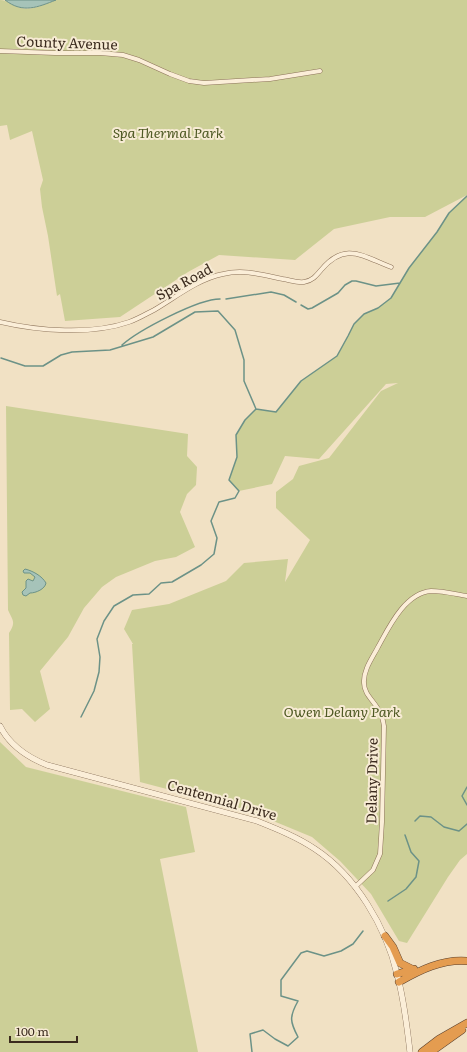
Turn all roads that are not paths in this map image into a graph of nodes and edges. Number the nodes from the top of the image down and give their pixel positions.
1 (0, 51) edge
2 (320, 72) dead end
3 (391, 267) dead end
4 (0, 322) edge
5 (467, 596) edge
6 (0, 726) edge
7 (354, 887) junction
8 (385, 936) junction
9 (467, 961) edge
10 (424, 969) junction
11 (414, 970) junction
12 (398, 974) junction
13 (399, 982) junction
14 (467, 1020) edge
15 (467, 1023) edge
16 (467, 1027) edge
17 (447, 1034) junction
18 (410, 1052) edge
19 (422, 1052) edge
20 (431, 1052) edge

1 - 2 street, County Avenue
3 - 4 street, Spa Road
5 - 7 street, Delany Drive
6 - 7 main road, Centennial Drive
7 - 8 main road, Centennial Drive
8 - 11 highway
8 - 12 main road, Centennial Drive
9 - 10 highway
10 - 11 highway
10 - 13 highway
11 - 12 highway
12 - 13 main road, Centennial Drive
13 - 18 main road, Centennial Drive
14 - 17 highway
15 - 17 highway
16 - 20 highway
17 - 19 highway

